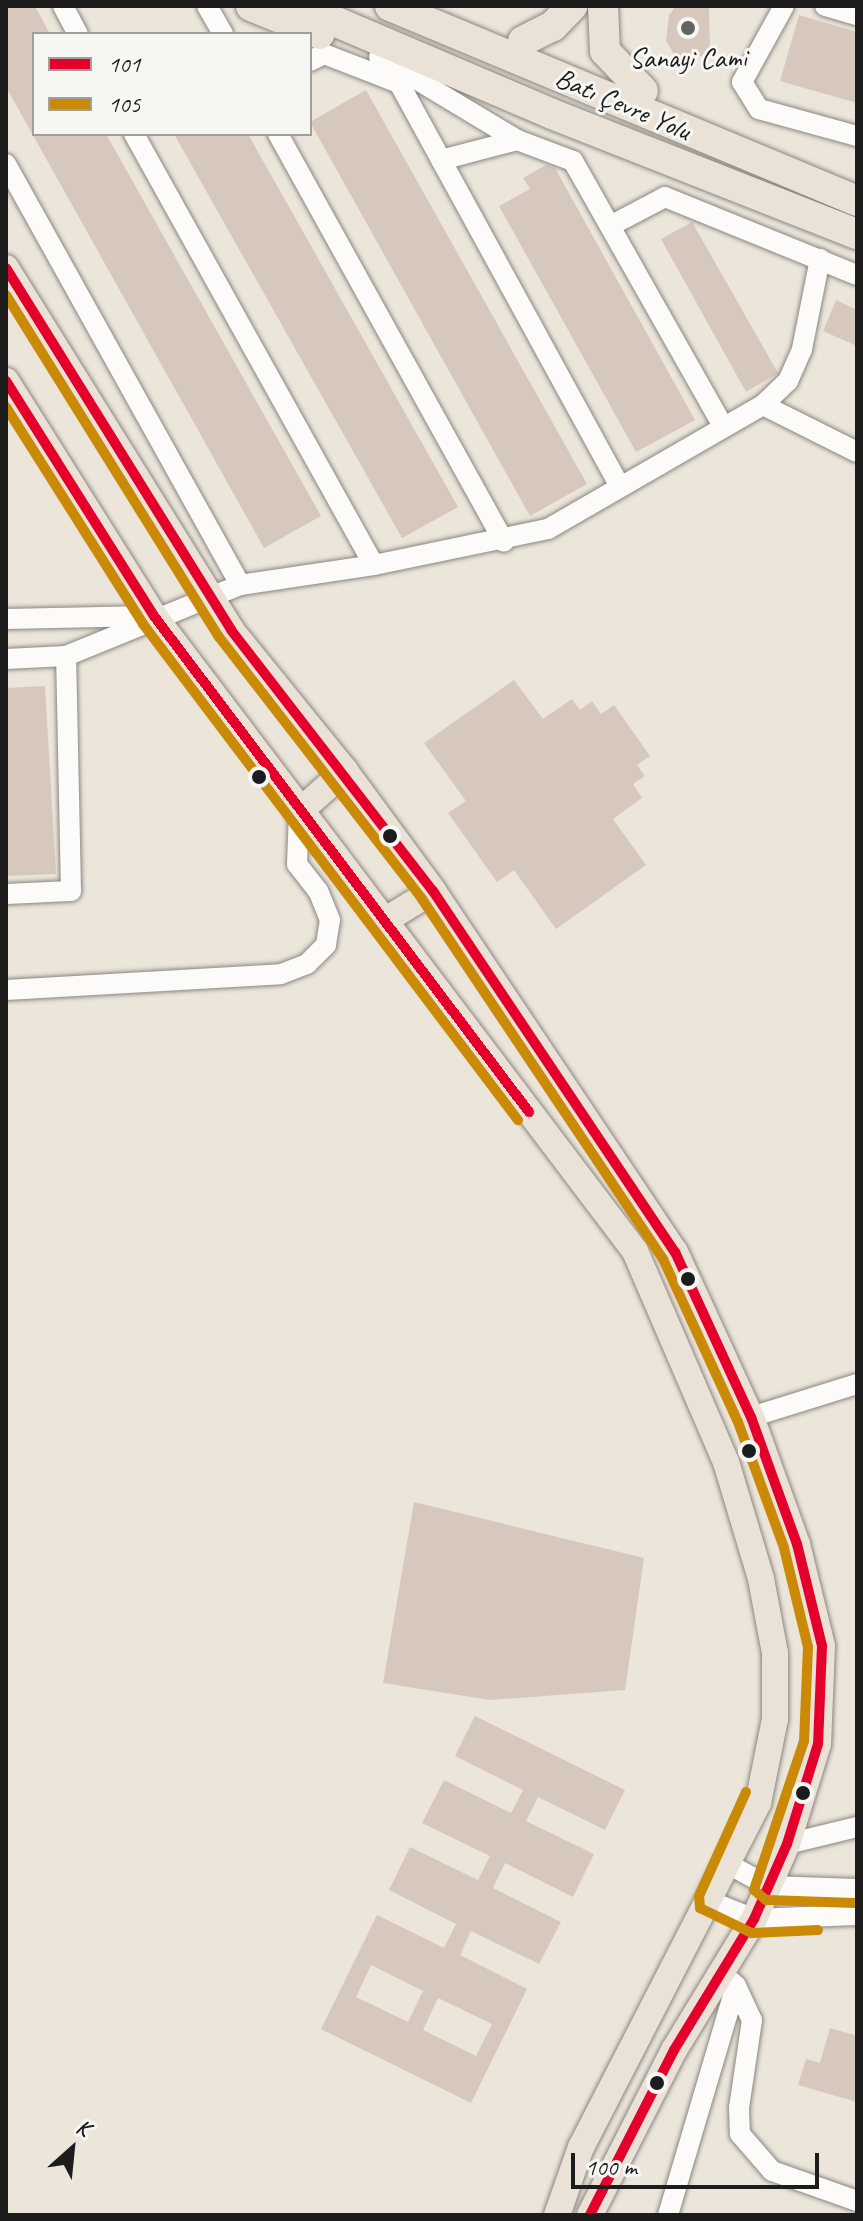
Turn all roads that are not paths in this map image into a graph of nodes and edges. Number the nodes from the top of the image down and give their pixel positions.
1 (63, 6) edge
2 (207, 6) edge
3 (251, 6) edge
4 (299, 6) edge
5 (390, 6) edge
6 (440, 6) edge
7 (572, 6) edge
8 (603, 6) edge
9 (784, 6) edge
10 (825, 6) edge
11 (857, 15) edge
12 (77, 32) edge
13 (222, 32) edge
14 (523, 41) junction
15 (379, 57) junction
16 (312, 60) edge
17 (643, 91) junction
18 (552, 114) junction
19 (135, 136) edge
20 (279, 136) edge
21 (857, 136) edge
22 (517, 140) junction
23 (441, 160) junction
24 (6, 164) edge
25 (857, 182) edge
26 (857, 201) edge
27 (610, 226) junction
28 (857, 234) edge
29 (820, 259) junction
30 (6, 268) edge
31 (857, 275) edge
32 (6, 381) edge
33 (763, 405) junction
34 (722, 424) junction
35 (857, 452) edge
36 (619, 485) junction
37 (504, 541) junction
38 (374, 565) junction
39 (240, 585) junction
40 (207, 596) junction
41 (154, 616) junction
42 (6, 619) edge
43 (66, 656) junction
44 (6, 659) edge
45 (345, 771) junction
46 (299, 812) junction
47 (433, 891) junction
48 (6, 894) edge
49 (384, 921) junction
50 (6, 990) edge
51 (857, 1384) edge
52 (751, 1417) junction
53 (857, 1827) edge
54 (787, 1844) junction
55 (730, 1865) junction
56 (768, 1886) junction
57 (857, 1889) edge
58 (712, 1902) junction
59 (857, 1915) edge
60 (754, 1919) junction
61 (730, 1980) junction
62 (857, 2201) edge
63 (557, 2215) edge
64 (590, 2215) edge
65 (668, 2215) edge

1 - 12 street
2 - 13 street
3 - 15 highway
4 - 18 highway
5 - 26 highway, Batı Çevre Yolu
6 - 14 highway
7 - 14 highway
8 - 17 highway
9 - 21 street
10 - 11 street
14 - 17 highway
15 - 18 highway
15 - 22 street
16 - 23 street
17 - 25 highway
18 - 28 highway
19 - 38 street
20 - 37 street
22 - 23 street
22 - 27 street
23 - 36 street
24 - 39 street
27 - 29 street
27 - 34 street
29 - 31 street
29 - 33 street
30 - 40 main road
32 - 41 main road
33 - 34 street
33 - 35 street
34 - 36 street
36 - 37 street
37 - 38 street
38 - 39 street
39 - 40 street
40 - 41 street
40 - 45 main road
41 - 42 street
41 - 43 street
41 - 46 main road
43 - 44 street
43 - 48 street
45 - 46 main road
45 - 47 main road
46 - 49 main road
46 - 50 street
47 - 49 main road
47 - 52 main road
49 - 55 main road
51 - 52 street
52 - 54 main road
53 - 54 street
54 - 56 main road
55 - 56 street
55 - 58 main road
56 - 57 street
56 - 60 main road
58 - 60 street
58 - 63 main road
59 - 60 street
60 - 61 main road
61 - 62 street
61 - 64 main road
61 - 65 street

